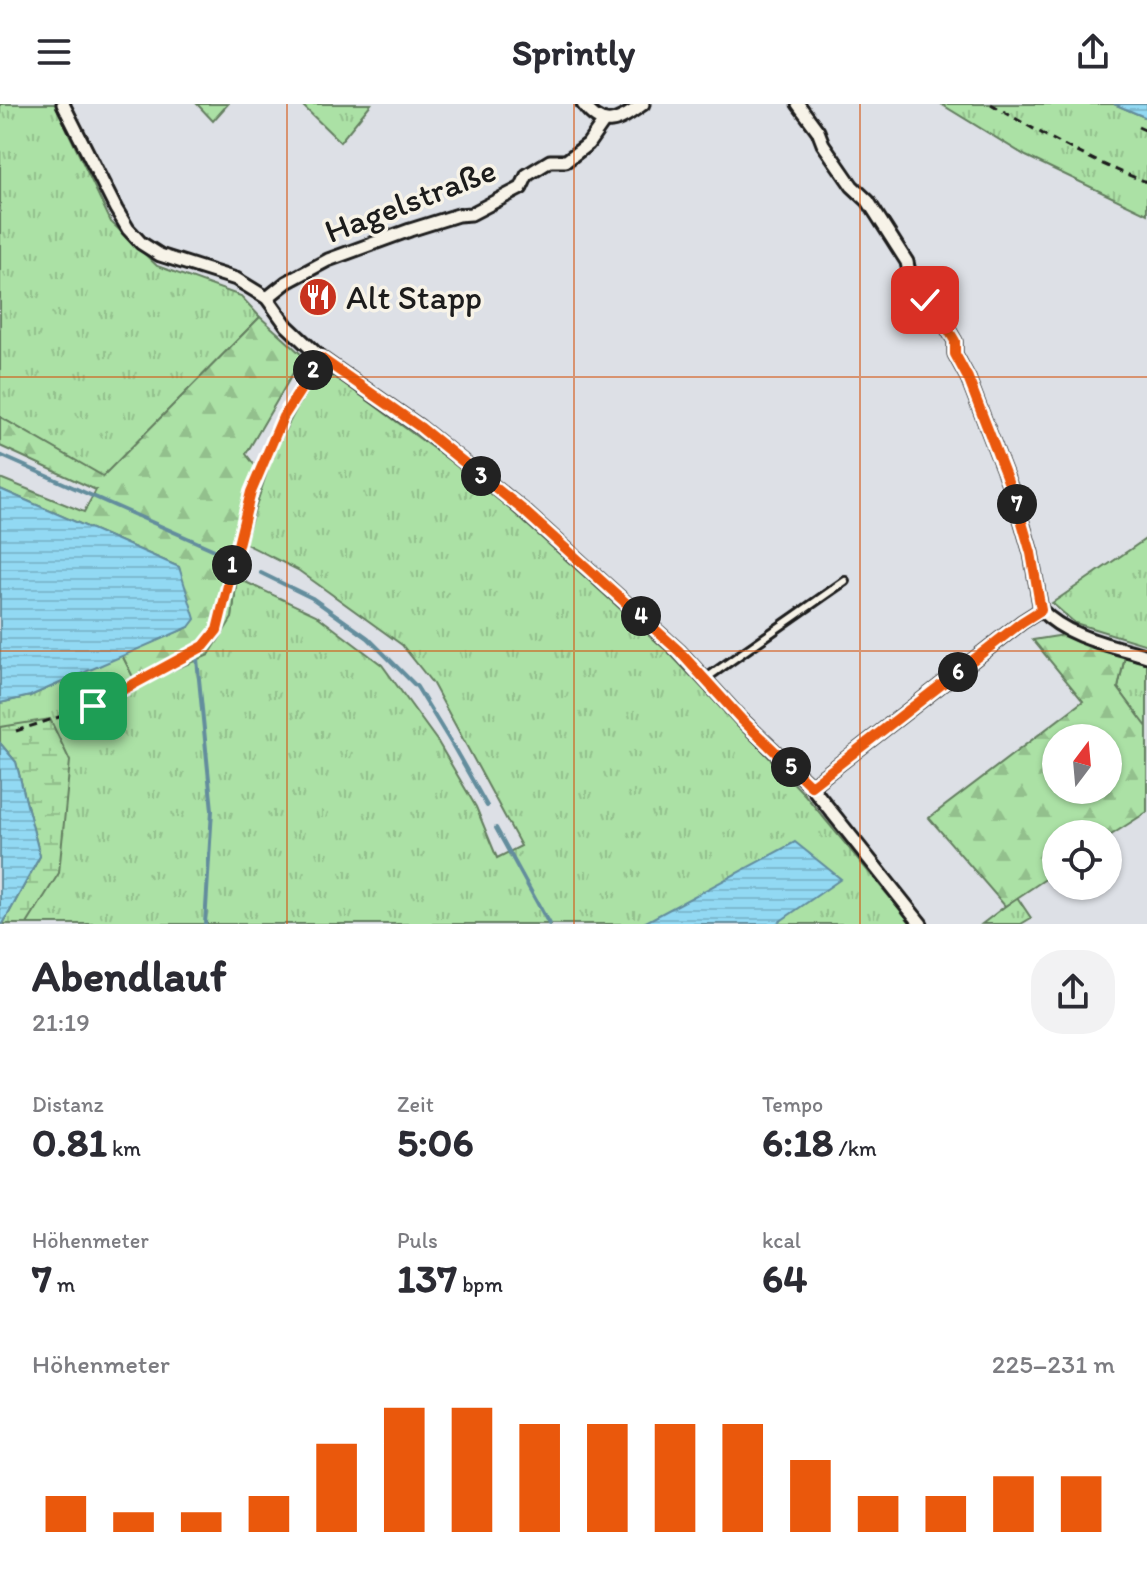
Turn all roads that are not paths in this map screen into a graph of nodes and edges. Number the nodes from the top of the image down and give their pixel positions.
1 (63, 104) edge
2 (583, 104) edge
3 (643, 104) edge
4 (798, 104) edge
5 (604, 121) junction
6 (267, 298) junction
7 (845, 581) dead end
8 (1041, 610) junction
9 (1147, 656) edge
10 (705, 679) junction
11 (811, 786) junction
12 (921, 924) edge

1 - 6 street
2 - 5 street
3 - 5 street, Hagelstraße
4 - 8 street
5 - 6 street, Hagelstraße
6 - 10 street
7 - 10 lane
8 - 9 street
8 - 11 street
10 - 11 street
11 - 12 street

